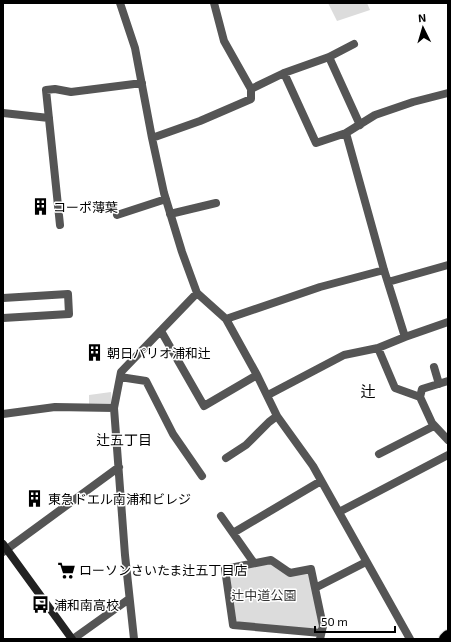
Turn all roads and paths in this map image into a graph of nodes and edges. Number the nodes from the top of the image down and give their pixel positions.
1 (120, 3) edge
2 (214, 3) edge
3 (354, 44) dead end
4 (329, 57) junction
5 (284, 73) junction
6 (142, 83) junction
7 (252, 89) junction
8 (448, 93) edge
9 (3, 112) edge
10 (49, 118) junction
11 (360, 125) junction
12 (346, 133) junction
13 (152, 138) junction
14 (166, 199) junction
15 (216, 203) dead end
16 (170, 214) junction
17 (117, 215) dead end
18 (60, 225) dead end
19 (448, 265) edge
20 (384, 270) junction
21 (388, 282) junction
22 (197, 293) junction
23 (3, 298) edge
24 (3, 318) edge
25 (226, 319) junction
26 (448, 322) edge
27 (161, 331) junction
28 (405, 337) junction
29 (378, 348) junction
30 (434, 367) dead end
31 (257, 375) junction
32 (120, 377) junction
33 (448, 381) edge
34 (439, 384) junction
35 (268, 395) junction
36 (420, 397) junction
37 (114, 408) junction
38 (3, 414) edge
39 (277, 416) junction
40 (434, 426) junction
41 (448, 440) edge
42 (379, 454) dead end
43 (448, 455) edge
44 (226, 458) dead end
45 (118, 467) junction
46 (202, 476) dead end
47 (322, 481) junction
48 (339, 512) junction
49 (221, 516) dead end
50 (233, 533) junction
51 (4, 548) edge
52 (366, 562) junction
53 (254, 563) junction
54 (315, 588) junction
55 (129, 599) junction
56 (321, 636) edge
57 (448, 636) edge
58 (72, 639) edge
59 (134, 639) edge
60 (410, 639) edge
61 (445, 639) edge

1 - 6 street
2 - 7 street
3 - 4 street
4 - 5 street
4 - 11 street
5 - 7 street
5 - 12 street
6 - 10 street
6 - 13 street
7 - 13 street
8 - 11 street
9 - 10 street
10 - 18 street
11 - 12 street
12 - 20 street
13 - 14 street
14 - 16 street
14 - 17 street
15 - 16 street
16 - 22 street
19 - 21 street
20 - 21 street
20 - 25 street
21 - 28 street
22 - 25 street
22 - 27 street
23 - 24 street
25 - 31 street
26 - 28 street
27 - 31 street
27 - 32 street
28 - 29 street
29 - 35 street
29 - 36 street
30 - 34 street
31 - 35 street
32 - 37 street
32 - 46 street
33 - 34 street
34 - 36 street
35 - 39 street
36 - 40 street
37 - 38 street
37 - 45 street
39 - 44 street
39 - 47 street
40 - 41 street
40 - 42 street
43 - 48 street
45 - 51 street
45 - 55 street
47 - 48 street
47 - 50 street
48 - 52 street
49 - 50 street
50 - 53 street
51 - 58 street
52 - 54 street
52 - 60 street
53 - 54 street
53 - 56 street
54 - 56 street
55 - 58 street
55 - 59 street
57 - 61 highway

